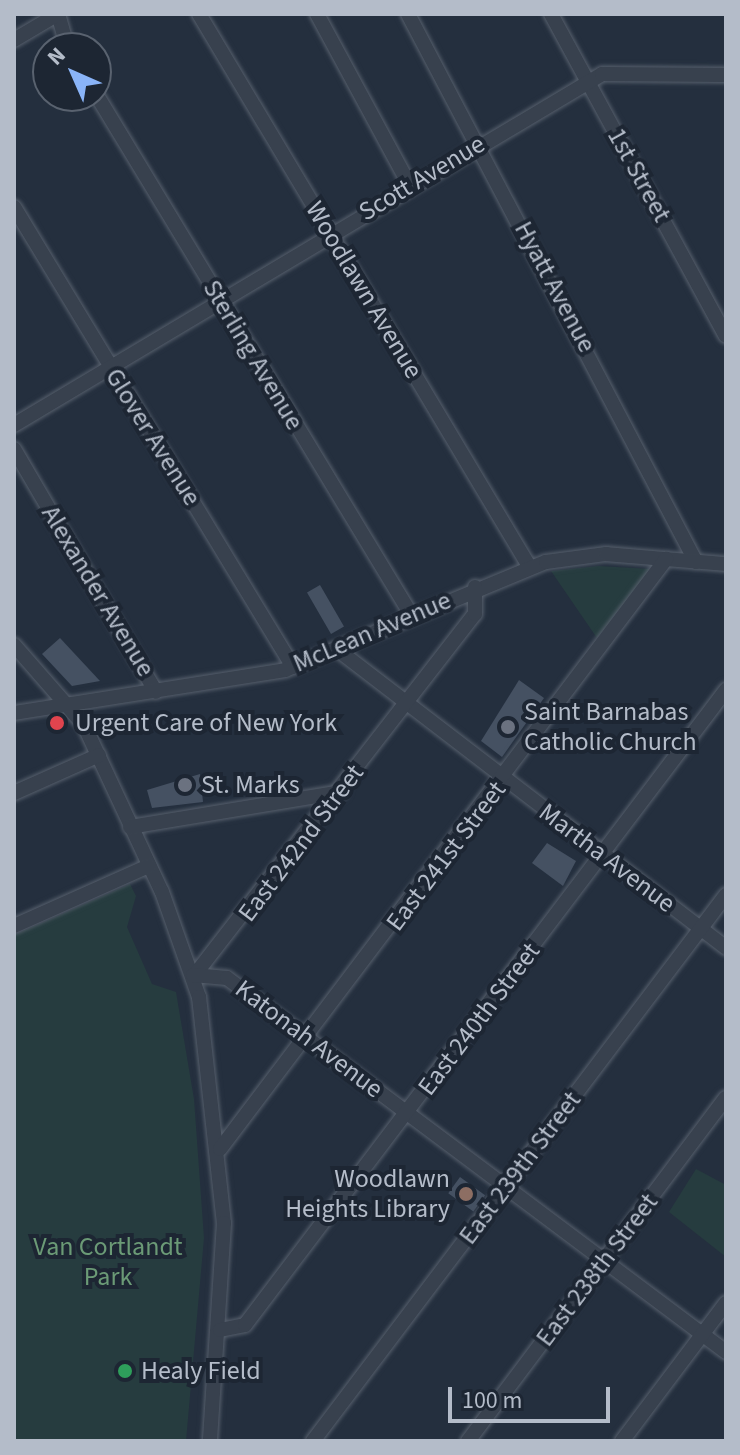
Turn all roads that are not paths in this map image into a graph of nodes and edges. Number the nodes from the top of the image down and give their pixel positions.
1 (58, 14) edge
2 (199, 14) edge
3 (317, 14) edge
4 (408, 14) edge
5 (551, 14) edge
6 (14, 40) edge
7 (726, 75) edge
8 (587, 81) junction
9 (107, 112) edge
10 (479, 145) junction
11 (410, 186) junction
12 (14, 207) edge
13 (330, 233) junction
14 (219, 300) junction
15 (726, 336) edge
16 (109, 367) junction
17 (14, 425) edge
18 (14, 449) edge
19 (666, 559) junction
20 (696, 562) junction
21 (726, 564) edge
22 (529, 566) junction
23 (475, 587) junction
24 (412, 616) junction
25 (14, 645) edge
26 (338, 650) junction
27 (293, 667) junction
28 (726, 690) edge
29 (156, 692) junction
30 (67, 705) junction
31 (406, 708) junction
32 (14, 713) edge
33 (99, 755) junction
34 (504, 781) junction
35 (341, 792) junction
36 (14, 793) edge
37 (130, 827) junction
38 (603, 854) junction
39 (149, 866) junction
40 (726, 895) edge
41 (14, 926) edge
42 (700, 928) junction
43 (726, 948) edge
44 (193, 975) junction
45 (308, 1039) junction
46 (726, 1098) edge
47 (408, 1113) junction
48 (220, 1149) junction
49 (506, 1186) junction
50 (605, 1260) junction
51 (726, 1303) edge
52 (220, 1330) junction
53 (702, 1334) junction
54 (726, 1352) edge
55 (210, 1441) edge
56 (313, 1441) edge
57 (468, 1441) edge
58 (622, 1441) edge

1 - 6 street
2 - 13 street, Woodlawn Avenue
3 - 11 street
4 - 10 street, Hyatt Avenue
5 - 8 street, 1st Street
7 - 8 street, Scott Avenue
8 - 10 street, Scott Avenue
8 - 15 street, 1st Street
9 - 14 street, Sterling Avenue
10 - 11 street, Scott Avenue
10 - 20 street, Hyatt Avenue
11 - 13 street, Scott Avenue
12 - 16 street, Glover Avenue
13 - 14 street, Scott Avenue
13 - 22 street, Woodlawn Avenue
14 - 16 street, Scott Avenue
14 - 24 street, Sterling Avenue
16 - 17 street, Scott Avenue
16 - 27 street, Glover Avenue
18 - 29 street, Alexander Avenue
19 - 20 street, McLean Avenue
19 - 22 street, McLean Avenue
19 - 34 street, East 241st Street
20 - 21 street, McLean Avenue
22 - 23 street, McLean Avenue
23 - 24 street, McLean Avenue
23 - 31 street, East 242nd Street
24 - 26 street, McLean Avenue
25 - 30 street
26 - 27 street, McLean Avenue
26 - 31 street, Martha Avenue
27 - 29 street, McLean Avenue
28 - 38 street, East 240th Street
29 - 30 street, McLean Avenue
30 - 32 street, McLean Avenue
30 - 33 street
31 - 34 street, Martha Avenue
31 - 35 street, East 242nd Street
33 - 36 street
33 - 37 street
34 - 38 street, Martha Avenue
34 - 45 street, East 241st Street
35 - 37 street
35 - 44 street, East 242nd Street
37 - 39 street
38 - 42 street, Martha Avenue
38 - 47 street, East 240th Street
39 - 41 street
39 - 44 street
40 - 42 street, East 239th Street
42 - 43 street, Martha Avenue
42 - 49 street, East 239th Street
44 - 45 street, Katonah Avenue
44 - 48 street
45 - 47 street, Katonah Avenue
45 - 48 street, East 241st Street
46 - 50 street, East 238th Street
47 - 49 street, Katonah Avenue
47 - 52 street, East 240th Street
48 - 52 street
49 - 50 street, Katonah Avenue
49 - 56 street, East 239th Street
50 - 53 street, Katonah Avenue
50 - 57 street, East 238th Street
51 - 53 street
52 - 55 street
53 - 54 street, Katonah Avenue
53 - 58 street

